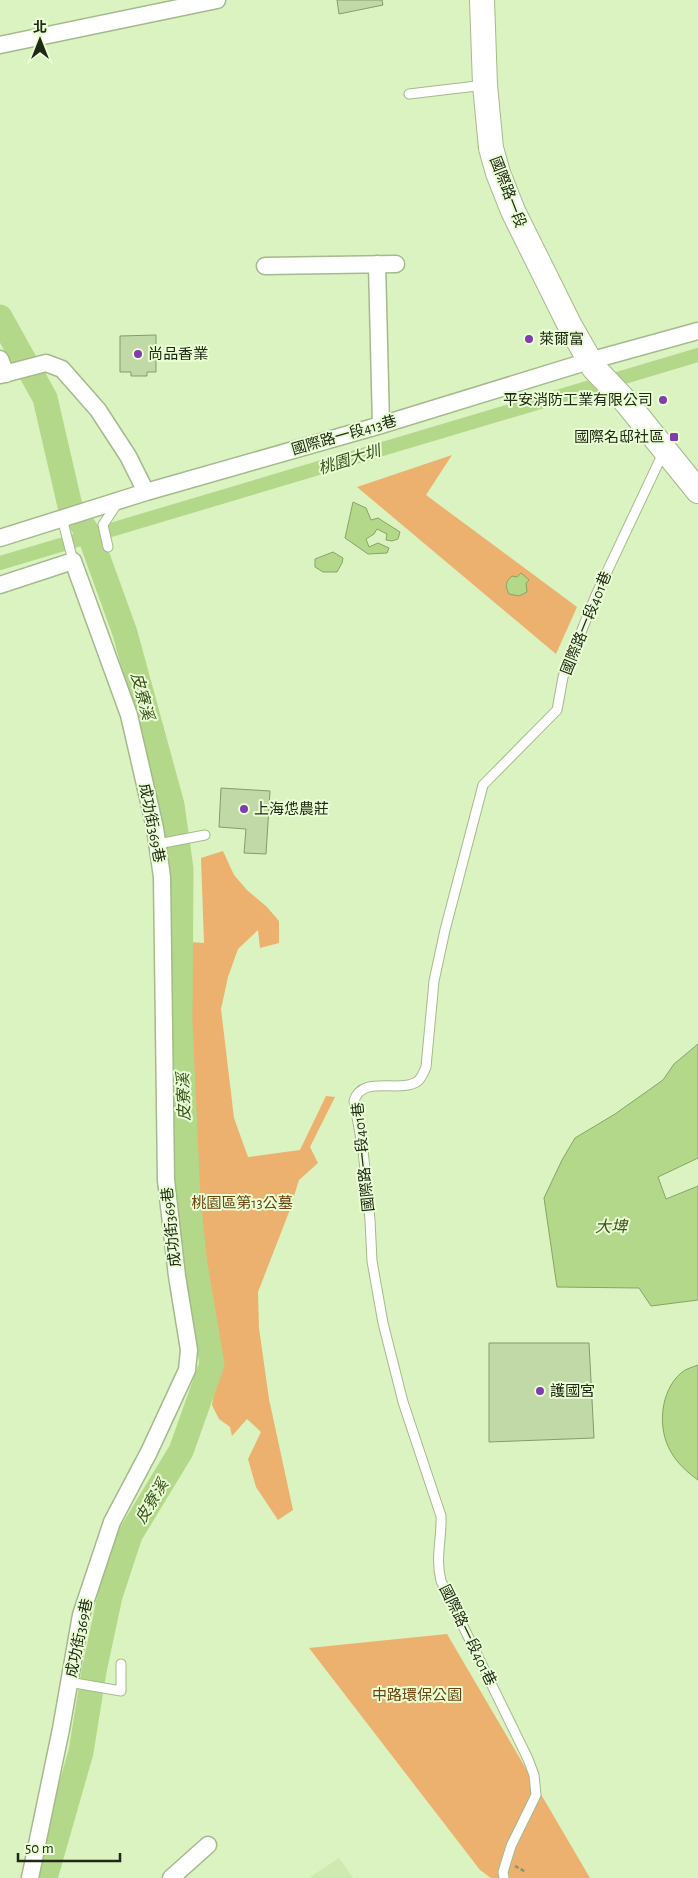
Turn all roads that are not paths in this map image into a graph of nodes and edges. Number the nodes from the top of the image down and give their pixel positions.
1 (217, 0) edge
2 (482, 0) edge
3 (0, 45) edge
4 (485, 85) junction
5 (409, 94) dead end
6 (377, 264) junction
7 (396, 264) dead end
8 (265, 266) dead end
9 (698, 331) edge
10 (592, 365) junction
11 (5, 370) edge
12 (381, 425) junction
13 (664, 450) junction
14 (698, 491) edge
15 (146, 492) junction
16 (120, 500) junction
17 (62, 518) junction
18 (0, 538) edge
19 (108, 547) dead end
20 (72, 561) junction
21 (0, 585) edge
22 (206, 835) dead end
23 (158, 844) junction
24 (121, 1664) dead end
25 (72, 1683) junction
26 (208, 1845) dead end
27 (30, 1878) edge
28 (171, 1878) edge
29 (504, 1878) edge

1 - 3 street
2 - 4 street, 國際路一段
4 - 5 lane
4 - 10 street, 國際路一段
6 - 7 street
6 - 8 street
6 - 12 street
9 - 10 street, 國際路一段413巷
10 - 12 street, 國際路一段413巷
10 - 13 street, 國際路一段
11 - 15 street
12 - 15 street, 國際路一段413巷
13 - 14 street
13 - 29 lane, 國際路一段401巷
15 - 16 street, 國際路一段413巷
16 - 17 street, 國際路一段413巷
16 - 19 lane
17 - 18 street
17 - 20 lane
20 - 21 street
20 - 23 street, 成功街369巷
22 - 23 lane
23 - 25 street, 成功街369巷
24 - 25 lane
25 - 27 street, 成功街369巷
26 - 28 street

